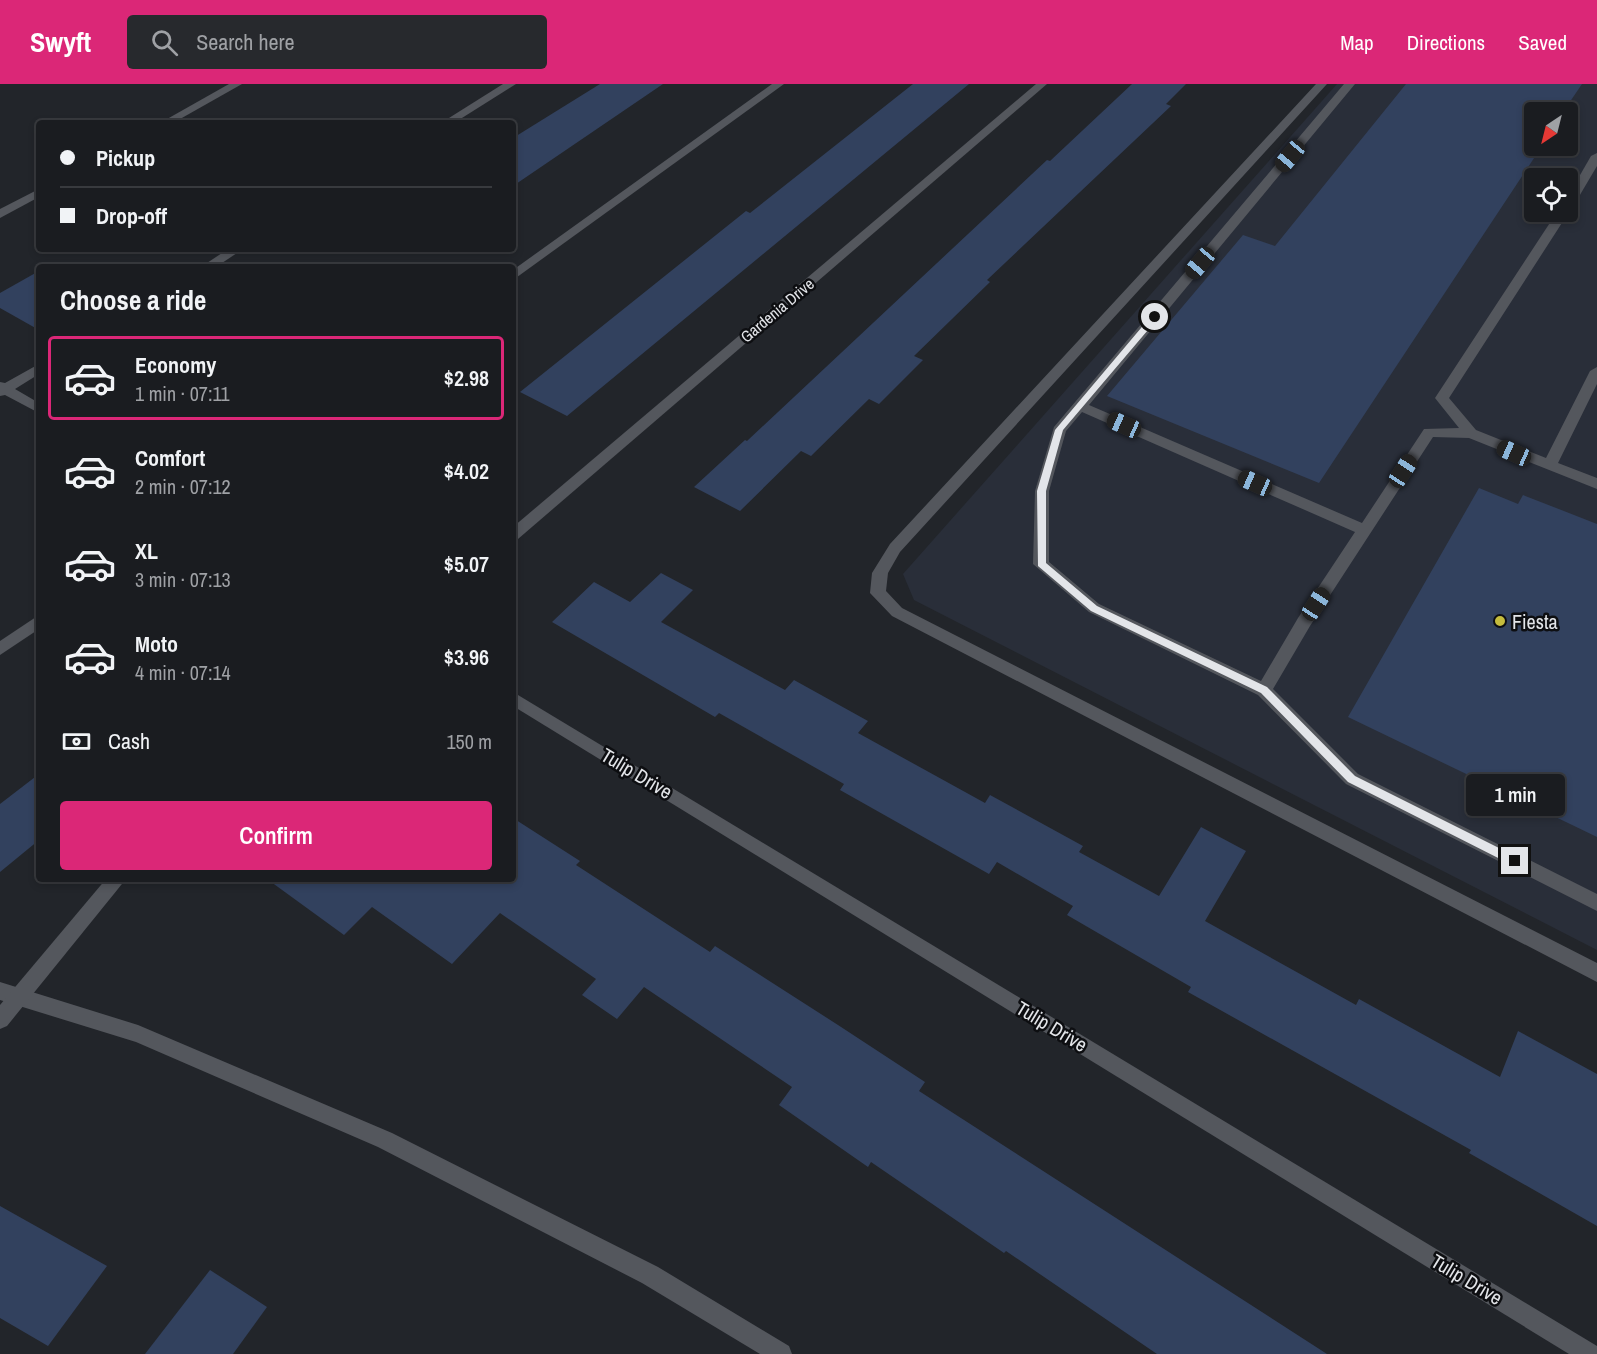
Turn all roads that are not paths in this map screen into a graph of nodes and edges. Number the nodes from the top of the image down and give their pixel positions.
1 (237, 84) edge
2 (511, 84) edge
3 (779, 84) edge
4 (1042, 84) edge
5 (1322, 84) edge
6 (1350, 84) edge
7 (171, 120) edge
8 (451, 120) edge
9 (1597, 156) edge
10 (1578, 188) edge
11 (36, 194) edge
12 (0, 214) edge
13 (1556, 222) edge
14 (232, 252) edge
15 (212, 264) edge
16 (516, 274) edge
17 (36, 370) edge
18 (1597, 371) edge
19 (1, 389) edge
20 (1080, 406) junction
21 (36, 407) edge
22 (1471, 433) junction
23 (1549, 466) junction
24 (1597, 484) edge
25 (1364, 530) junction
26 (516, 532) edge
27 (36, 623) edge
28 (0, 649) edge
29 (1264, 690) junction
30 (516, 700) edge
31 (114, 882) edge
32 (1597, 903) edge
33 (1597, 973) edge
34 (10, 994) edge
35 (0, 1020) edge
36 (781, 1354) edge
37 (1590, 1354) edge

1 - 7 street
2 - 8 street
3 - 16 street
4 - 26 street, Gardenia Drive
5 - 33 street
6 - 20 street
9 - 10 street
11 - 12 street
13 - 22 street
14 - 15 street
17 - 19 street
18 - 23 street
19 - 21 street
20 - 25 street
20 - 29 street
22 - 23 street
22 - 25 street
23 - 24 street
25 - 29 street
27 - 28 street
29 - 32 street
30 - 37 street, Tulip Drive
31 - 34 street
34 - 35 street
34 - 36 street

